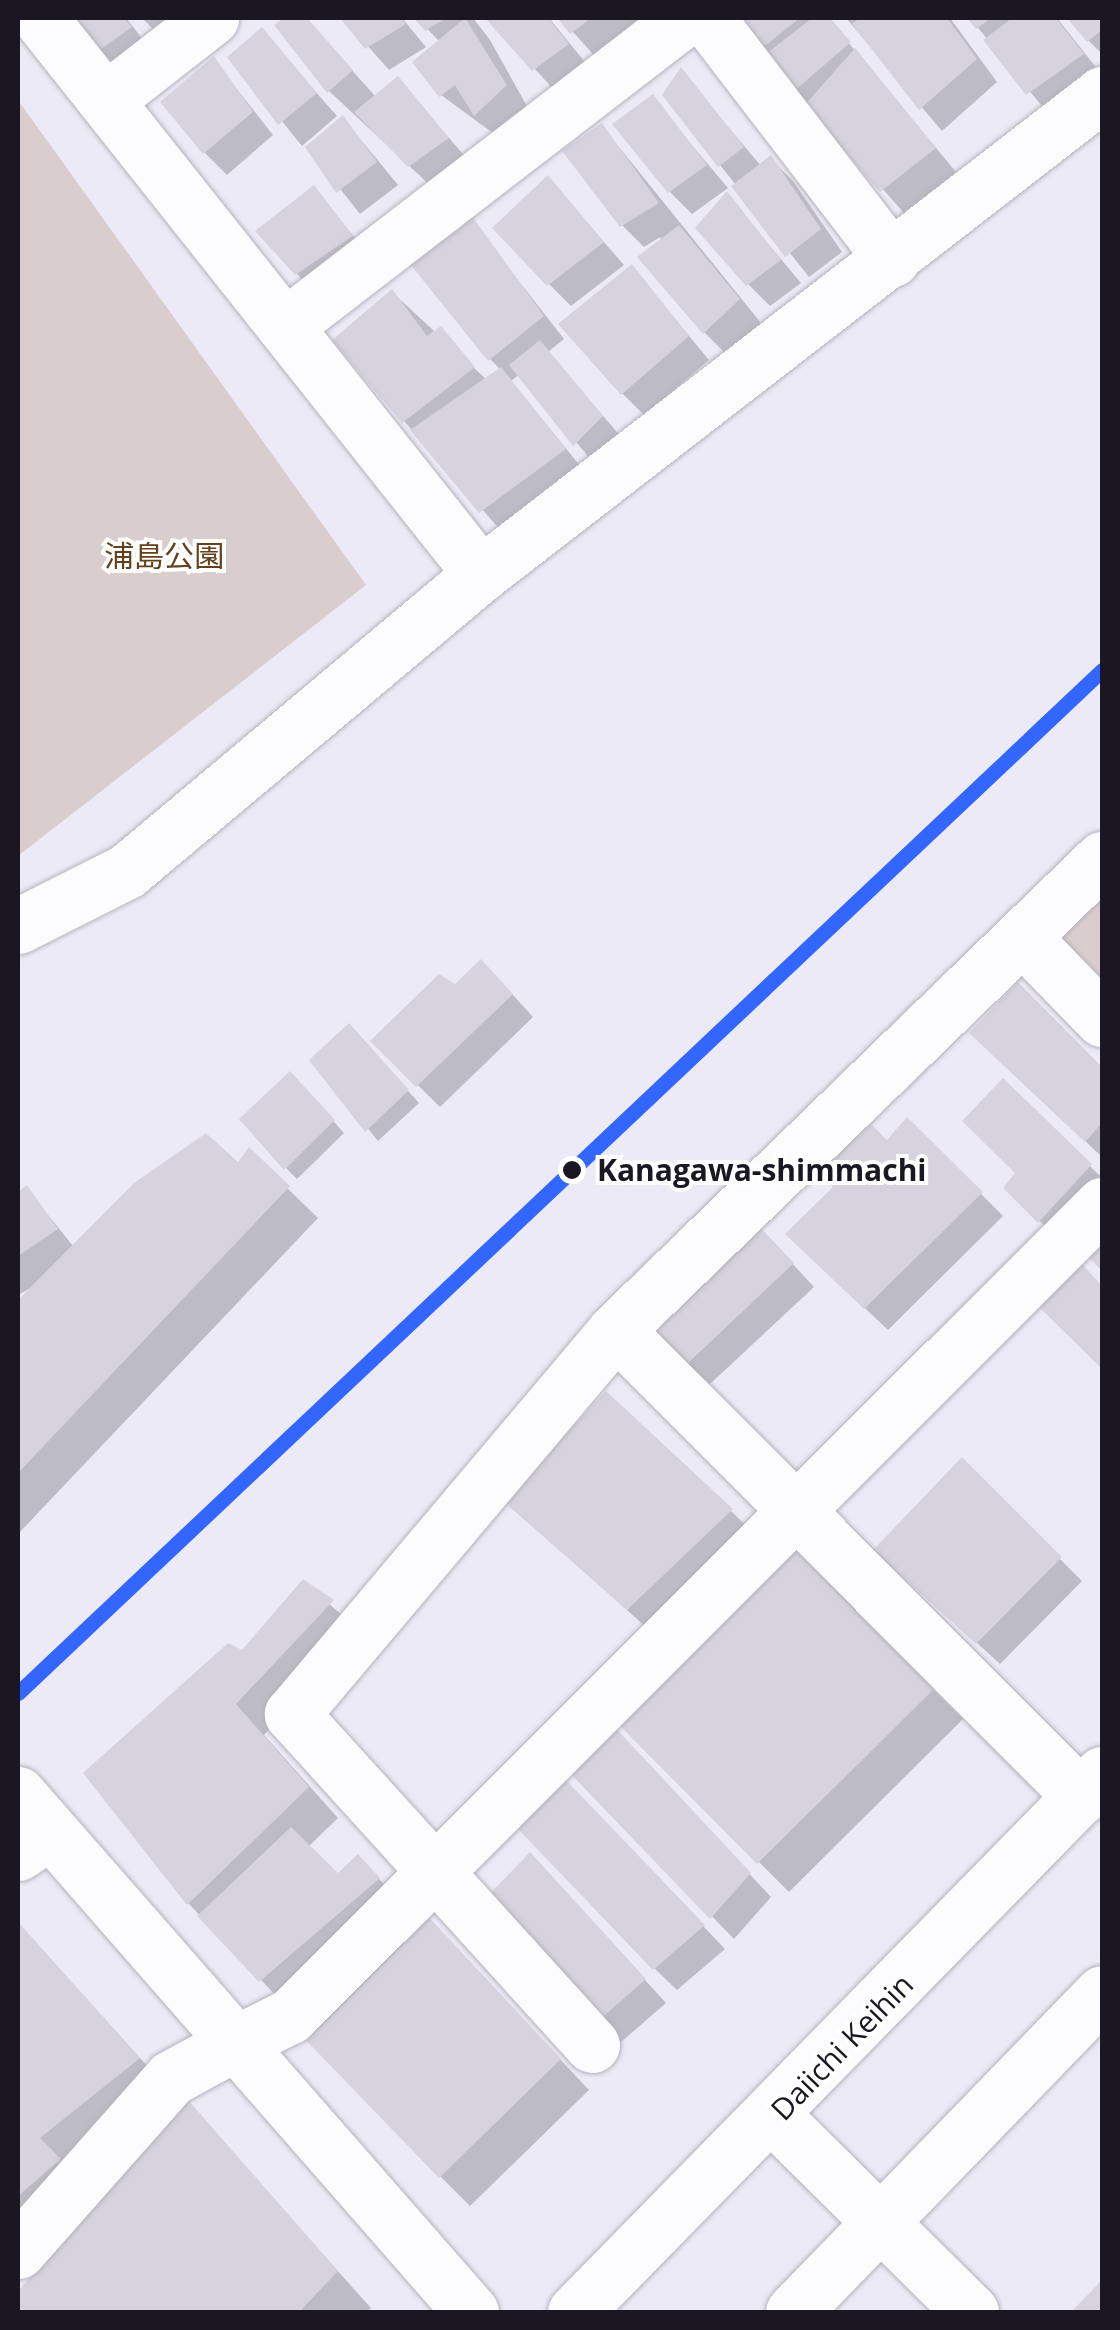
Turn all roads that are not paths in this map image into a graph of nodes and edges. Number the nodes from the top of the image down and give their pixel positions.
1 (40, 18) edge
2 (211, 18) edge
3 (685, 18) edge
4 (707, 18) edge
5 (1102, 94) edge
6 (107, 99) junction
7 (892, 259) junction
8 (285, 326) junction
9 (481, 574) junction
10 (1102, 859) edge
11 (18, 926) edge
12 (1024, 939) junction
13 (1102, 1019) edge
14 (1102, 1205) edge
15 (616, 1330) junction
16 (799, 1506) junction
17 (1092, 1786) edge
18 (28, 1826) edge
19 (428, 1874) junction
20 (1102, 1993) edge
21 (592, 2045) dead end
22 (230, 2046) junction
23 (775, 2118) junction
24 (877, 2224) junction
25 (18, 2251) edge
26 (471, 2312) edge
27 (576, 2312) edge
28 (793, 2312) edge
29 (971, 2312) edge

1 - 6 main road
2 - 6 main road
3 - 8 main road
4 - 7 main road
5 - 7 main road
6 - 8 main road
7 - 9 main road
8 - 9 main road
9 - 11 main road
10 - 12 main road
12 - 13 main road
12 - 15 main road
14 - 16 main road
15 - 16 main road
15 - 19 main road
16 - 17 main road
16 - 19 main road
17 - 23 main road, Daiichi Keihin
18 - 22 main road
19 - 21 main road
19 - 22 main road
20 - 24 main road
22 - 25 main road
22 - 26 main road
23 - 24 main road
23 - 27 main road, Daiichi Keihin
24 - 28 main road
24 - 29 main road

